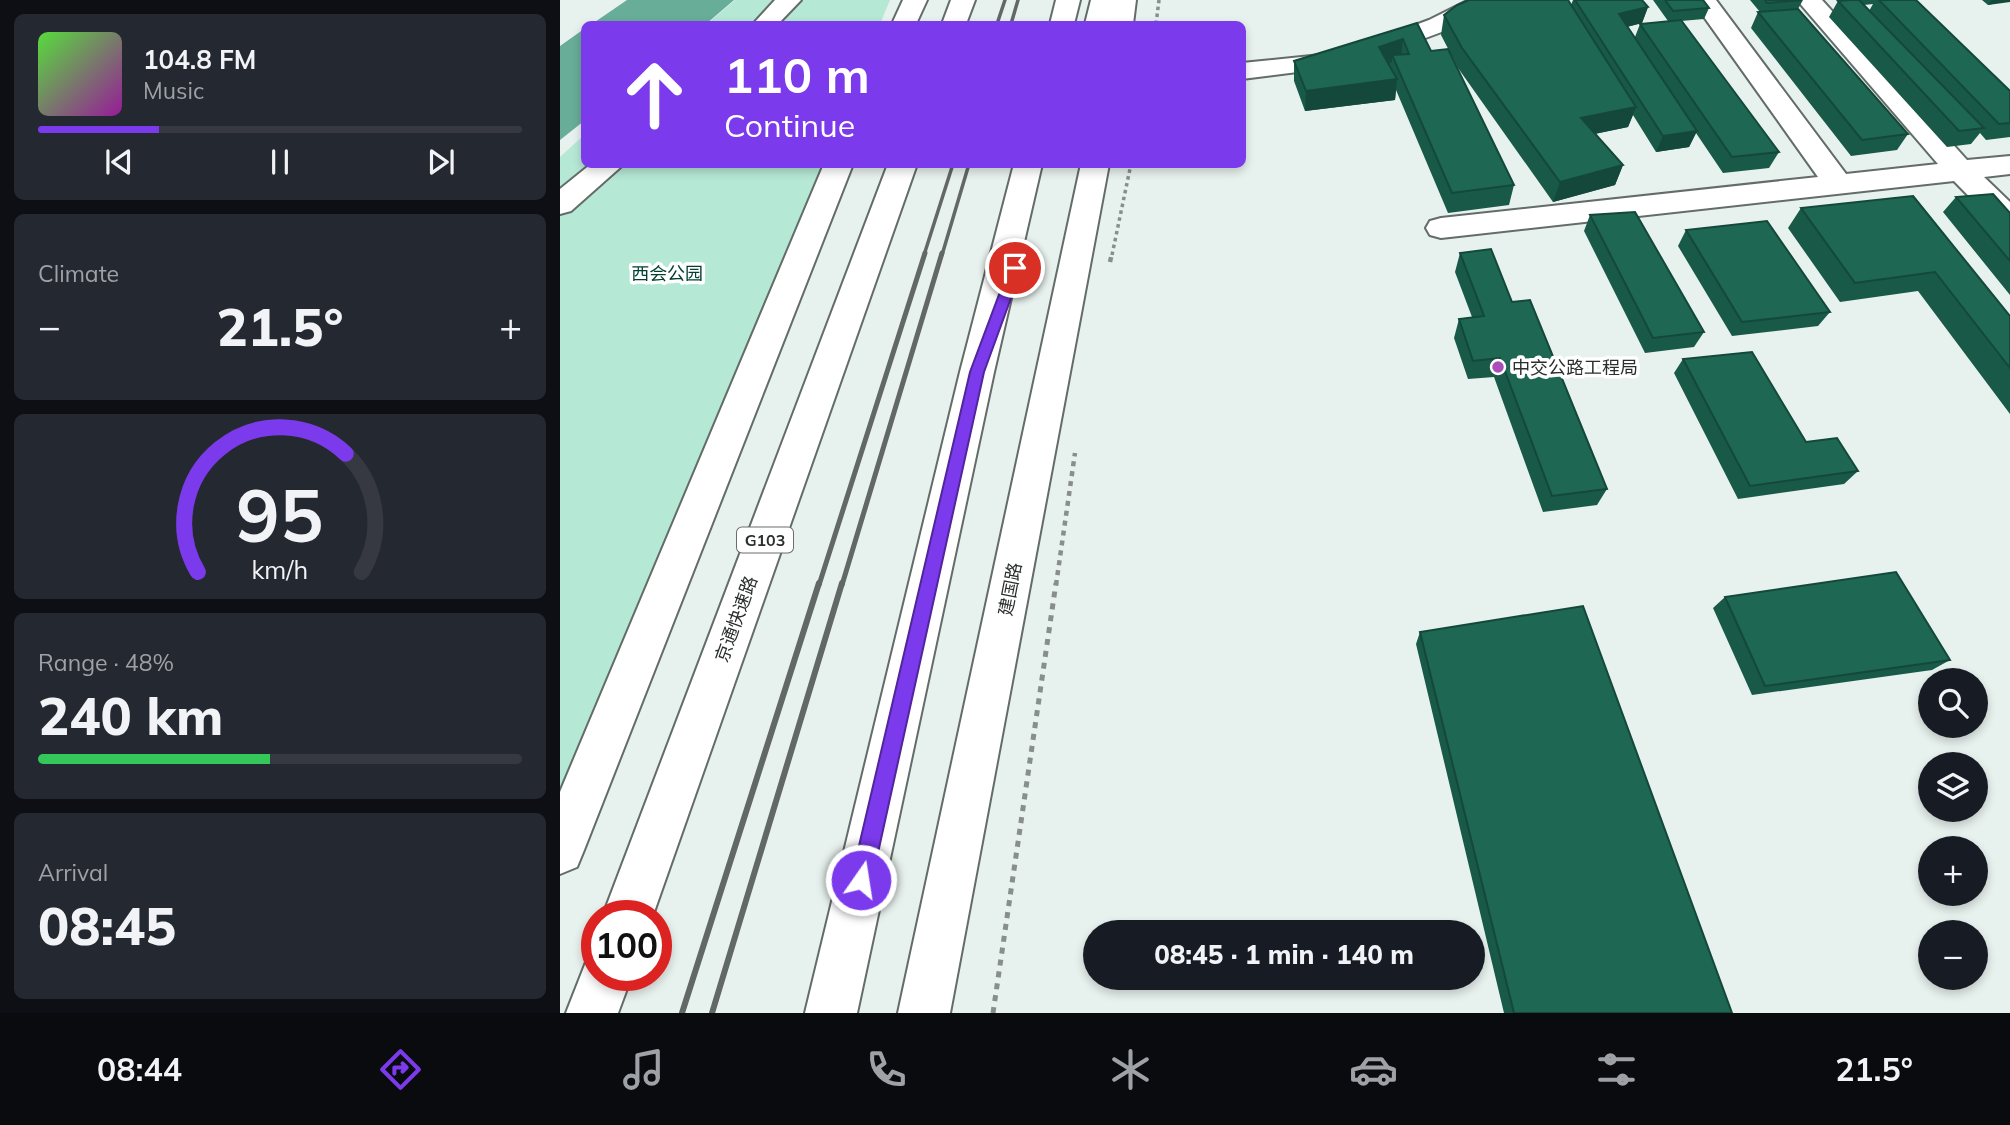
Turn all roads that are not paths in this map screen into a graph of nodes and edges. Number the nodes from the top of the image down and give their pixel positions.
1 (789, 0) edge
2 (915, 0) edge
3 (963, 0) edge
4 (1068, 0) edge
5 (1103, 0) edge
6 (1124, 0) edge
7 (1488, 0) edge
8 (1704, 0) edge
9 (1809, 0) edge
10 (768, 21) edge
11 (905, 21) edge
12 (955, 21) edge
13 (1063, 21) edge
14 (1098, 21) edge
15 (1121, 21) edge
16 (1246, 71) edge
17 (2010, 164) edge
18 (605, 168) edge
19 (837, 168) edge
20 (902, 168) edge
21 (1027, 168) edge
22 (1052, 168) edge
23 (1094, 168) edge
24 (1960, 170) junction
25 (1838, 184) junction
26 (560, 204) edge
27 (2010, 220) edge
28 (1441, 228) dead end
29 (977, 372) junction
30 (560, 850) edge
31 (633, 900) edge
32 (600, 991) edge
33 (592, 1013) edge
34 (831, 1013) edge
35 (924, 1013) edge

1 - 10 main road
2 - 11 main road
3 - 12 main road
4 - 13 main road
5 - 14 main road
6 - 15 main road
7 - 16 main road
8 - 25 main road
9 - 24 main road
17 - 24 main road
18 - 26 main road
19 - 30 main road
20 - 31 main road, 京通快速路 / G103
21 - 29 main road
22 - 29 main road
23 - 35 main road, 建国路
24 - 25 main road
24 - 27 main road
25 - 28 main road
29 - 34 main road
32 - 33 main road

